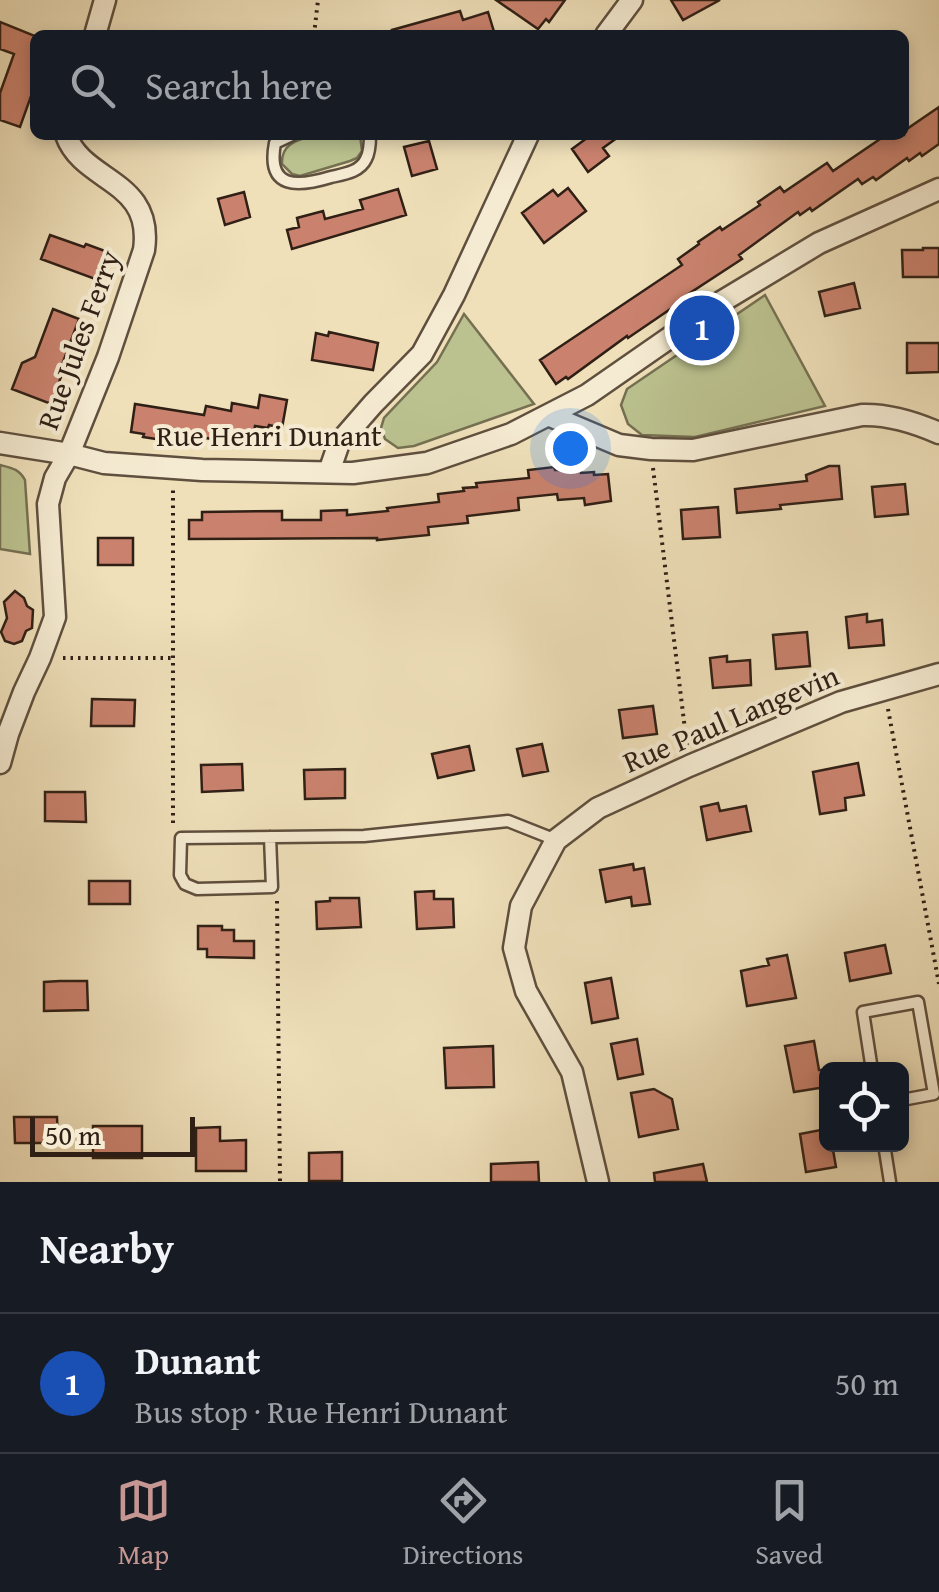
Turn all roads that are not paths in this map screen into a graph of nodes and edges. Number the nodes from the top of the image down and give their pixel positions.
1 (105, 0) edge
2 (632, 0) edge
3 (96, 30) edge
4 (610, 30) edge
5 (68, 140) edge
6 (282, 140) edge
7 (369, 140) edge
8 (526, 140) edge
9 (939, 189) edge
10 (548, 415) junction
11 (939, 434) edge
12 (0, 443) edge
13 (69, 454) junction
14 (329, 472) junction
15 (939, 674) edge
16 (0, 762) edge
17 (270, 837) junction
18 (556, 840) junction
19 (871, 1062) edge
20 (909, 1099) edge
21 (885, 1152) edge
22 (598, 1182) edge
23 (890, 1182) edge

1 - 3 street
2 - 4 street
5 - 13 street, Rue Jules Ferry
6 - 7 lane
8 - 14 street
9 - 10 street, Rue Henri Dunant
10 - 11 street
10 - 14 street, Rue Henri Dunant
12 - 13 street, Rue Henri Dunant
13 - 14 street, Rue Henri Dunant
13 - 16 street, Rue Jules Ferry
15 - 18 street, Rue Paul Langevin
17 - 17 lane
17 - 18 lane
18 - 22 street, Rue Paul Langevin
19 - 20 lane
21 - 23 lane

